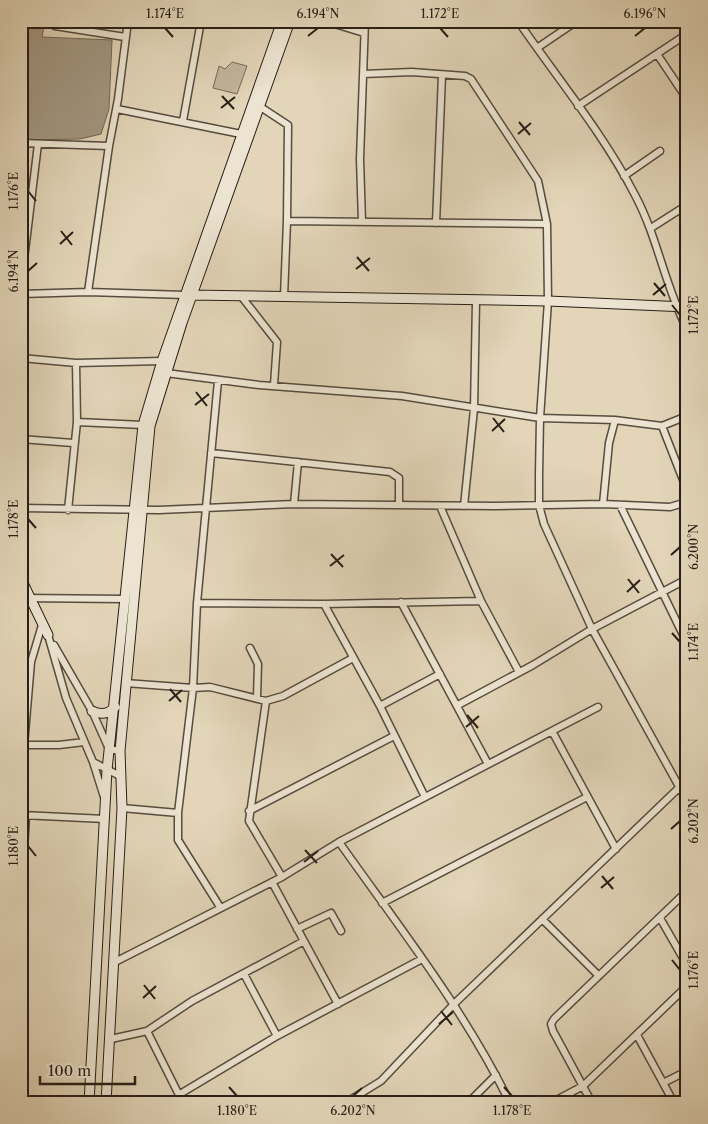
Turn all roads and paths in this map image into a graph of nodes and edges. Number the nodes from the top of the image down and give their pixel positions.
1 (55, 21) edge
2 (128, 21) edge
3 (201, 21) edge
4 (282, 21) edge
5 (290, 21) edge
6 (325, 21) edge
7 (365, 21) edge
8 (518, 21) edge
9 (577, 21) edge
10 (364, 33) junction
11 (687, 34) edge
12 (125, 38) junction
13 (537, 48) junction
14 (656, 54) junction
15 (362, 74) junction
16 (442, 75) junction
17 (687, 99) edge
18 (259, 106) junction
19 (578, 106) junction
20 (116, 109) junction
21 (183, 122) junction
22 (241, 134) junction
23 (21, 143) edge
24 (38, 144) junction
25 (109, 146) junction
26 (660, 150) dead end
27 (624, 176) junction
28 (687, 205) edge
29 (25, 210) edge
30 (287, 221) junction
31 (362, 222) junction
32 (436, 223) junction
33 (547, 224) junction
34 (651, 228) junction
35 (21, 284) edge
36 (88, 292) junction
37 (21, 294) edge
38 (190, 295) junction
39 (242, 296) junction
40 (284, 297) junction
41 (476, 300) junction
42 (548, 301) junction
43 (682, 306) edge
44 (687, 329) edge
45 (21, 358) edge
46 (162, 361) junction
47 (76, 363) junction
48 (166, 372) junction
49 (218, 381) junction
50 (274, 385) junction
51 (474, 409) junction
52 (687, 416) edge
53 (540, 418) junction
54 (615, 420) junction
55 (77, 422) junction
56 (143, 425) junction
57 (662, 426) junction
58 (21, 439) edge
59 (73, 443) junction
60 (211, 453) junction
61 (298, 462) junction
62 (687, 490) edge
63 (687, 502) edge
64 (294, 504) junction
65 (399, 504) junction
66 (603, 504) junction
67 (539, 505) junction
68 (440, 506) junction
69 (464, 506) junction
70 (620, 506) junction
71 (21, 508) edge
72 (207, 508) junction
73 (68, 510) junction
74 (138, 510) junction
75 (21, 579) edge
76 (687, 579) edge
77 (661, 593) junction
78 (26, 599) edge
79 (125, 599) junction
80 (481, 601) junction
81 (401, 602) junction
82 (197, 603) junction
83 (324, 604) junction
84 (42, 625) junction
85 (592, 629) junction
86 (48, 635) junction
87 (687, 643) edge
88 (250, 648) dead end
89 (353, 658) junction
90 (519, 672) junction
91 (440, 674) junction
92 (125, 683) junction
93 (193, 688) junction
94 (257, 698) junction
95 (266, 701) junction
96 (458, 705) junction
97 (380, 706) junction
98 (115, 707) junction
99 (598, 708) dead end
100 (92, 711) junction
101 (552, 731) junction
102 (394, 736) junction
103 (84, 742) junction
104 (22, 745) edge
105 (109, 749) junction
106 (120, 752) junction
107 (93, 762) junction
108 (488, 764) junction
109 (107, 770) junction
110 (120, 776) junction
111 (687, 780) edge
112 (678, 788) junction
113 (587, 797) junction
114 (425, 798) junction
115 (105, 801) junction
116 (687, 801) edge
117 (122, 808) junction
118 (249, 811) junction
119 (178, 813) junction
120 (23, 815) edge
121 (105, 819) junction
122 (338, 842) junction
123 (616, 848) junction
124 (282, 878) junction
125 (272, 882) junction
126 (687, 891) edge
127 (21, 900) edge
128 (382, 903) junction
129 (220, 907) junction
130 (660, 918) junction
131 (542, 919) junction
132 (297, 929) junction
133 (341, 932) dead end
134 (304, 941) junction
135 (422, 960) junction
136 (113, 963) junction
137 (687, 965) edge
138 (244, 974) junction
139 (599, 976) junction
140 (687, 986) edge
141 (338, 1004) junction
142 (454, 1004) junction
143 (147, 1031) junction
144 (637, 1035) junction
145 (277, 1036) junction
146 (111, 1039) junction
147 (687, 1071) edge
148 (496, 1075) junction
149 (663, 1083) junction
150 (583, 1086) junction
151 (180, 1094) junction
152 (344, 1102) edge
153 (89, 1103) edge
154 (106, 1103) edge
155 (183, 1103) edge
156 (326, 1103) edge
157 (468, 1103) edge
158 (510, 1103) edge
159 (551, 1103) edge
160 (592, 1103) edge
161 (674, 1103) edge

1 - 12 street
2 - 12 street
3 - 21 street
4 - 22 main road
5 - 18 main road
6 - 10 street
7 - 10 street
8 - 13 street
9 - 13 street
10 - 15 street
11 - 14 street
12 - 20 street
13 - 19 street
14 - 17 street
14 - 19 street
15 - 16 street
15 - 31 street
16 - 32 street
16 - 33 street
18 - 30 street
18 - 38 main road
19 - 27 street
20 - 21 street
20 - 25 street
21 - 22 street
22 - 38 main road
23 - 24 street
24 - 25 street
24 - 29 street
25 - 36 street
26 - 27 street
27 - 34 street
28 - 34 street
29 - 35 street
30 - 31 street
30 - 40 street
31 - 32 street
32 - 33 street
33 - 42 street
34 - 43 street
36 - 37 street
36 - 38 street
38 - 39 main road
38 - 46 main road
38 - 48 main road
39 - 40 main road
39 - 50 street
40 - 41 main road
41 - 42 main road
41 - 51 street
42 - 43 main road
42 - 53 street
43 - 44 street
45 - 47 street
46 - 47 street
46 - 56 main road
47 - 55 street
48 - 49 street
48 - 74 main road
49 - 50 street
49 - 60 street
50 - 51 street
51 - 53 street
51 - 69 street
52 - 57 street
53 - 54 street
53 - 67 street
54 - 57 street
54 - 66 street
55 - 56 street
55 - 59 street
56 - 74 main road
57 - 62 street
58 - 59 street
59 - 73 street
60 - 61 street
60 - 72 street
61 - 64 street
61 - 65 street
63 - 70 street
64 - 65 street
64 - 72 street
65 - 68 street
66 - 67 street
66 - 70 street
67 - 69 street
67 - 85 street
68 - 69 street
68 - 80 street
70 - 77 street
71 - 73 street
72 - 74 street
72 - 82 street
73 - 74 street
74 - 79 main road
74 - 92 main road
75 - 78 main road
76 - 77 street
77 - 85 street
77 - 87 street
78 - 79 street
78 - 84 main road
79 - 98 main road
80 - 81 street
80 - 90 street
81 - 83 street
81 - 91 street
82 - 83 street
82 - 93 street
83 - 89 street
84 - 86 main road
84 - 104 street
85 - 90 street
85 - 112 street
86 - 100 street
86 - 103 street
88 - 94 street
89 - 95 street
89 - 97 street
90 - 96 street
91 - 96 street
91 - 97 street
92 - 93 street
92 - 106 main road
93 - 94 street
93 - 119 street
94 - 95 street
95 - 118 street
96 - 108 street
97 - 102 street
98 - 100 main road
98 - 105 main road
99 - 101 street
100 - 105 street
101 - 108 street
101 - 113 street
102 - 114 street
102 - 118 street
103 - 104 street
103 - 107 street
105 - 106 street
105 - 109 main road
106 - 110 main road
107 - 109 street
107 - 115 street
108 - 114 street
109 - 110 street
109 - 115 main road
110 - 117 main road
111 - 112 street
112 - 116 street
112 - 123 street
113 - 123 street
113 - 128 street
114 - 122 street
115 - 121 main road
117 - 119 street
117 - 136 main road
118 - 124 street
119 - 129 street
120 - 121 street
120 - 127 street
121 - 153 main road
122 - 124 street
122 - 128 street
123 - 131 street
124 - 125 street
125 - 129 street
125 - 132 street
126 - 130 street
128 - 135 street
129 - 136 street
130 - 137 street
130 - 139 street
131 - 139 street
131 - 142 street
132 - 133 street
132 - 134 street
134 - 138 street
134 - 141 street
135 - 141 street
135 - 142 street
136 - 146 main road
138 - 143 street
138 - 145 street
139 - 150 street
140 - 144 street
141 - 145 street
142 - 148 street
142 - 152 street
143 - 146 street
143 - 151 street
144 - 149 street
144 - 150 street
145 - 151 street
146 - 154 main road
147 - 149 street
148 - 157 street
148 - 158 street
149 - 161 street
150 - 159 street
150 - 160 street
151 - 155 street
152 - 156 street

